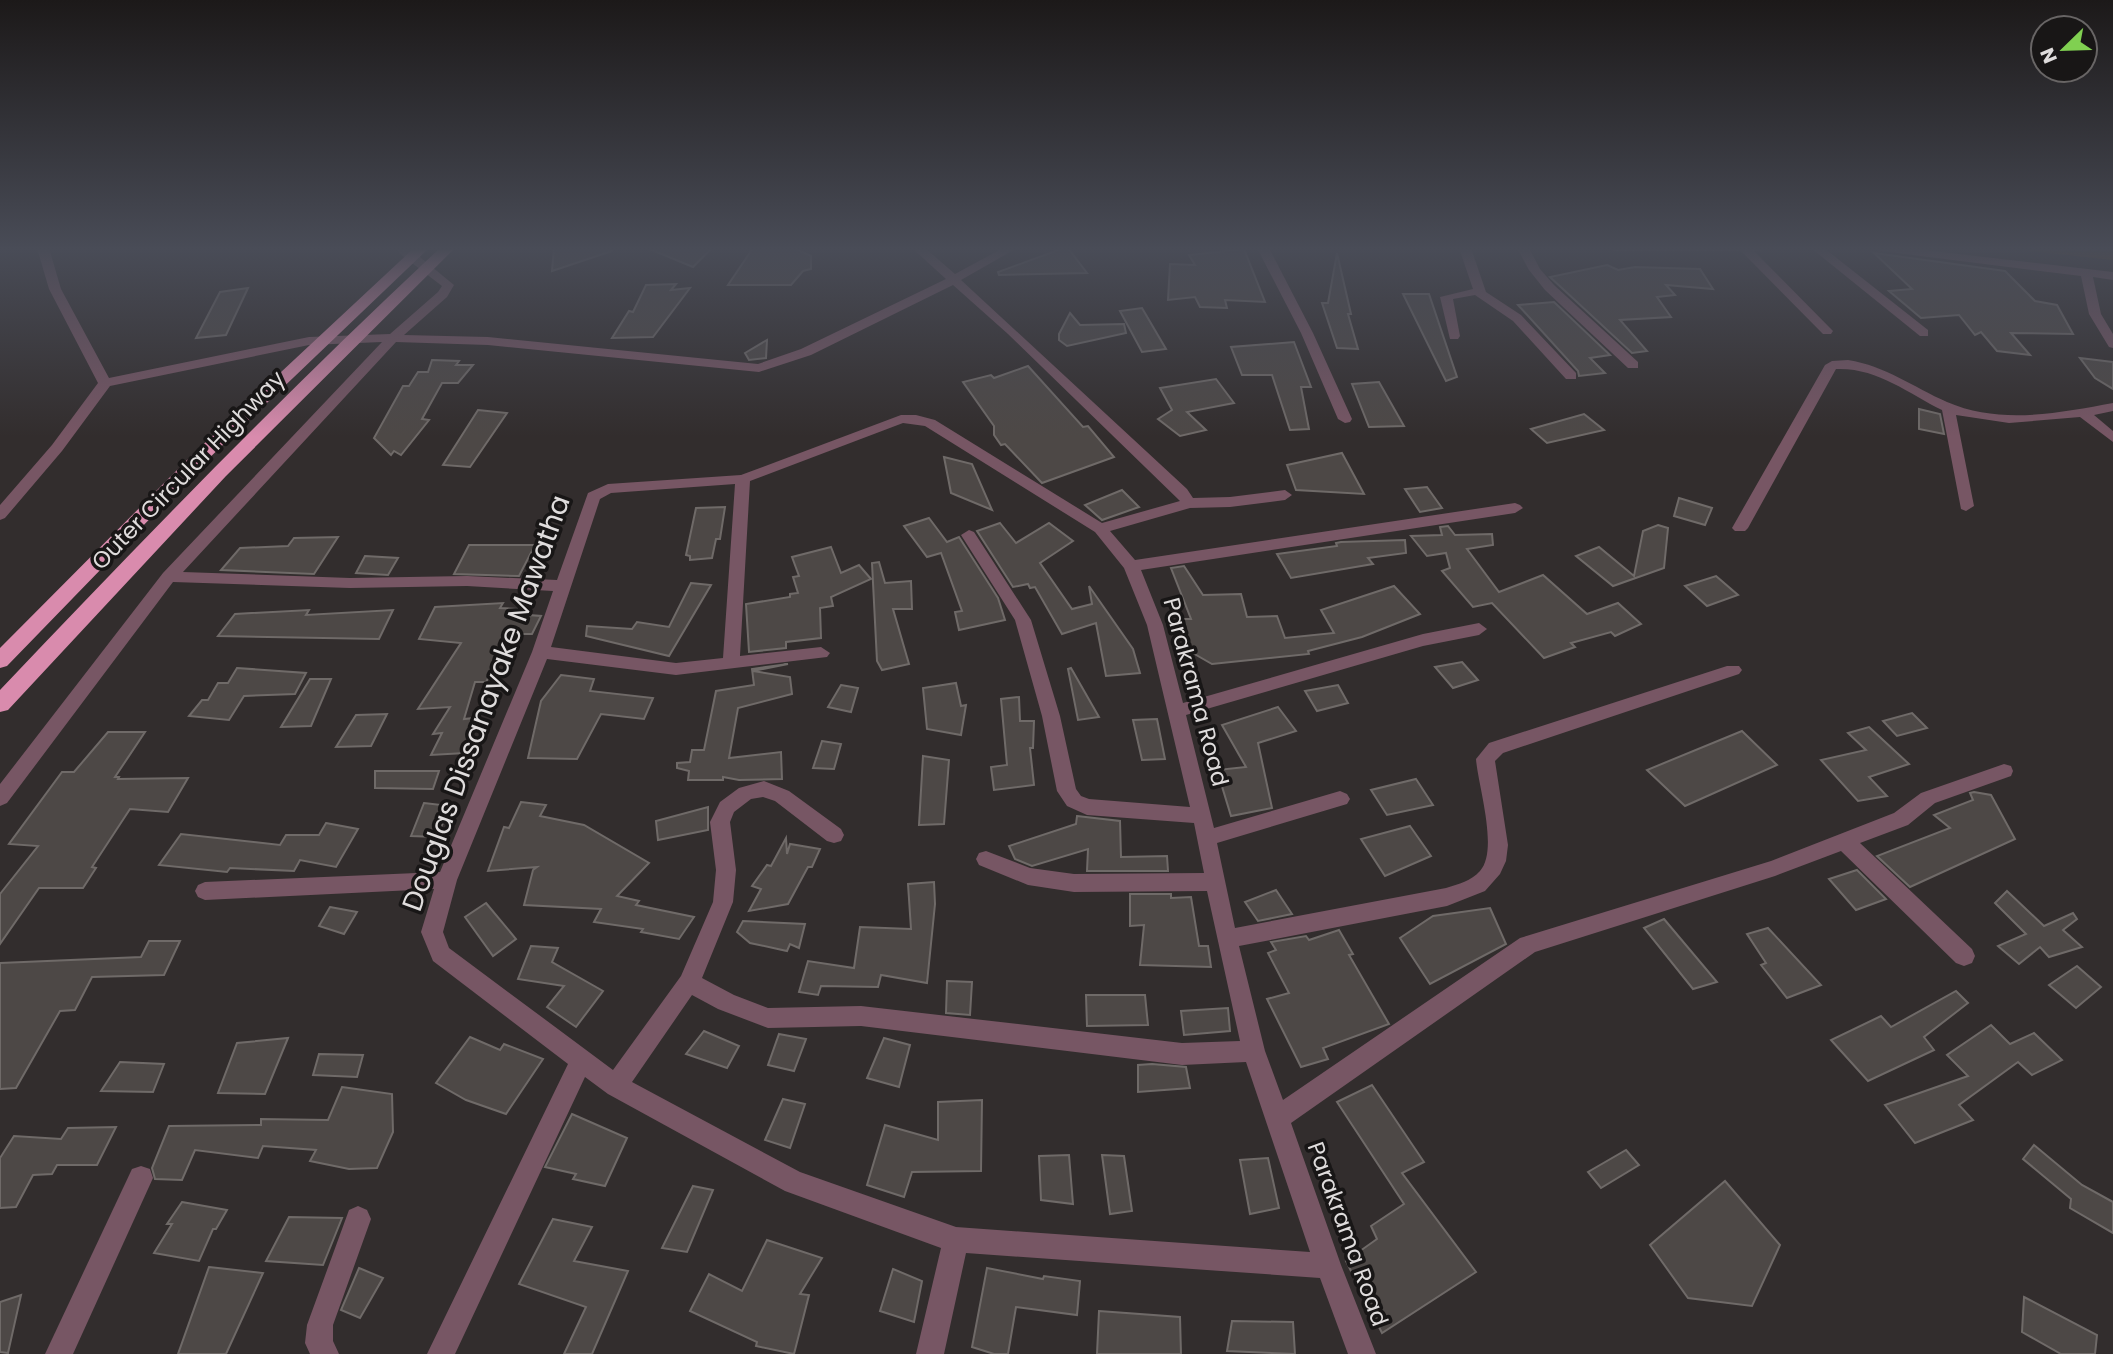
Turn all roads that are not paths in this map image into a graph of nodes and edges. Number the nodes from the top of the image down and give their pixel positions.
1 (67, 311) edge
2 (355, 311) edge
3 (381, 311) edge
4 (423, 311) edge
5 (889, 311) edge
6 (989, 311) edge
7 (1296, 311) edge
8 (1449, 311) edge
9 (1507, 311) edge
10 (1577, 311) edge
11 (1807, 311) edge
12 (1897, 311) edge
13 (2094, 311) edge
14 (1827, 331) dead end
15 (1924, 333) dead end
16 (1454, 336) dead end
17 (393, 338) junction
18 (2113, 344) edge
19 (1633, 365) dead end
20 (1571, 376) dead end
21 (105, 383) junction
22 (2113, 407) edge
23 (1948, 408) junction
24 (2084, 413) junction
25 (1345, 419) dead end
26 (2113, 439) edge
27 (743, 479) junction
28 (1285, 495) dead end
29 (1189, 503) junction
30 (1966, 506) dead end
31 (1515, 508) dead end
32 (0, 515) edge
33 (1740, 528) dead end
34 (1100, 529) junction
35 (969, 534) dead end
36 (1130, 566) junction
37 (169, 578) junction
38 (562, 586) junction
39 (1479, 629) dead end
40 (541, 652) junction
41 (821, 653) dead end
42 (0, 661) edge
43 (731, 661) junction
44 (1733, 670) dead end
45 (0, 704) edge
46 (1177, 711) junction
47 (2004, 771) dead end
48 (0, 797) edge
49 (1340, 799) dead end
50 (1202, 816) junction
51 (834, 835) dead end
52 (1206, 838) junction
53 (1843, 840) junction
54 (986, 859) dead end
55 (447, 880) junction
56 (1215, 882) junction
57 (205, 891) dead end
58 (1227, 939) junction
59 (1964, 957) dead end
60 (689, 982) junction
61 (1254, 1052) junction
62 (582, 1061) junction
63 (616, 1086) junction
64 (1277, 1118) junction
65 (141, 1178) dead end
66 (358, 1219) dead end
67 (956, 1240) junction
68 (1328, 1266) junction
69 (60, 1354) edge
70 (325, 1354) edge
71 (440, 1354) edge
72 (930, 1354) edge
73 (1362, 1354) edge

1 - 21 street
2 - 42 highway, Outer Circular Highway
3 - 45 highway, Outer Circular Highway
4 - 17 street
5 - 17 street
6 - 29 street
7 - 25 street
8 - 16 street
9 - 20 street
10 - 19 street
11 - 14 street
12 - 15 street
13 - 18 street
17 - 21 street
17 - 37 street
21 - 32 street
22 - 24 street
23 - 24 street
23 - 30 street
23 - 33 street
24 - 26 street
27 - 34 street, Parakrama Road
27 - 38 street, Douglas Dissanayake Mawatha
27 - 43 street
28 - 29 street
29 - 34 street
31 - 36 street
34 - 36 street, Parakrama Road
35 - 50 street
36 - 46 street, Parakrama Road
37 - 38 street
37 - 48 street
38 - 40 street, Douglas Dissanayake Mawatha
39 - 46 street
40 - 43 street
40 - 55 street, Douglas Dissanayake Mawatha
41 - 43 street
44 - 58 street
46 - 50 street, Parakrama Road
47 - 53 street
49 - 52 street
50 - 52 street, Parakrama Road
51 - 60 street
52 - 56 street, Parakrama Road
53 - 59 street
53 - 64 street
54 - 56 street
55 - 57 street
55 - 62 street, Douglas Dissanayake Mawatha
56 - 58 street, Parakrama Road
58 - 61 street, Parakrama Road
60 - 61 street
60 - 63 street
61 - 64 street, Parakrama Road
62 - 63 street, Douglas Dissanayake Mawatha
62 - 71 street
63 - 67 street, Douglas Dissanayake Mawatha
64 - 68 street, Parakrama Road
65 - 69 street
66 - 70 street
67 - 68 street, Douglas Dissanayake Mawatha
67 - 72 street
68 - 73 street, Parakrama Road

